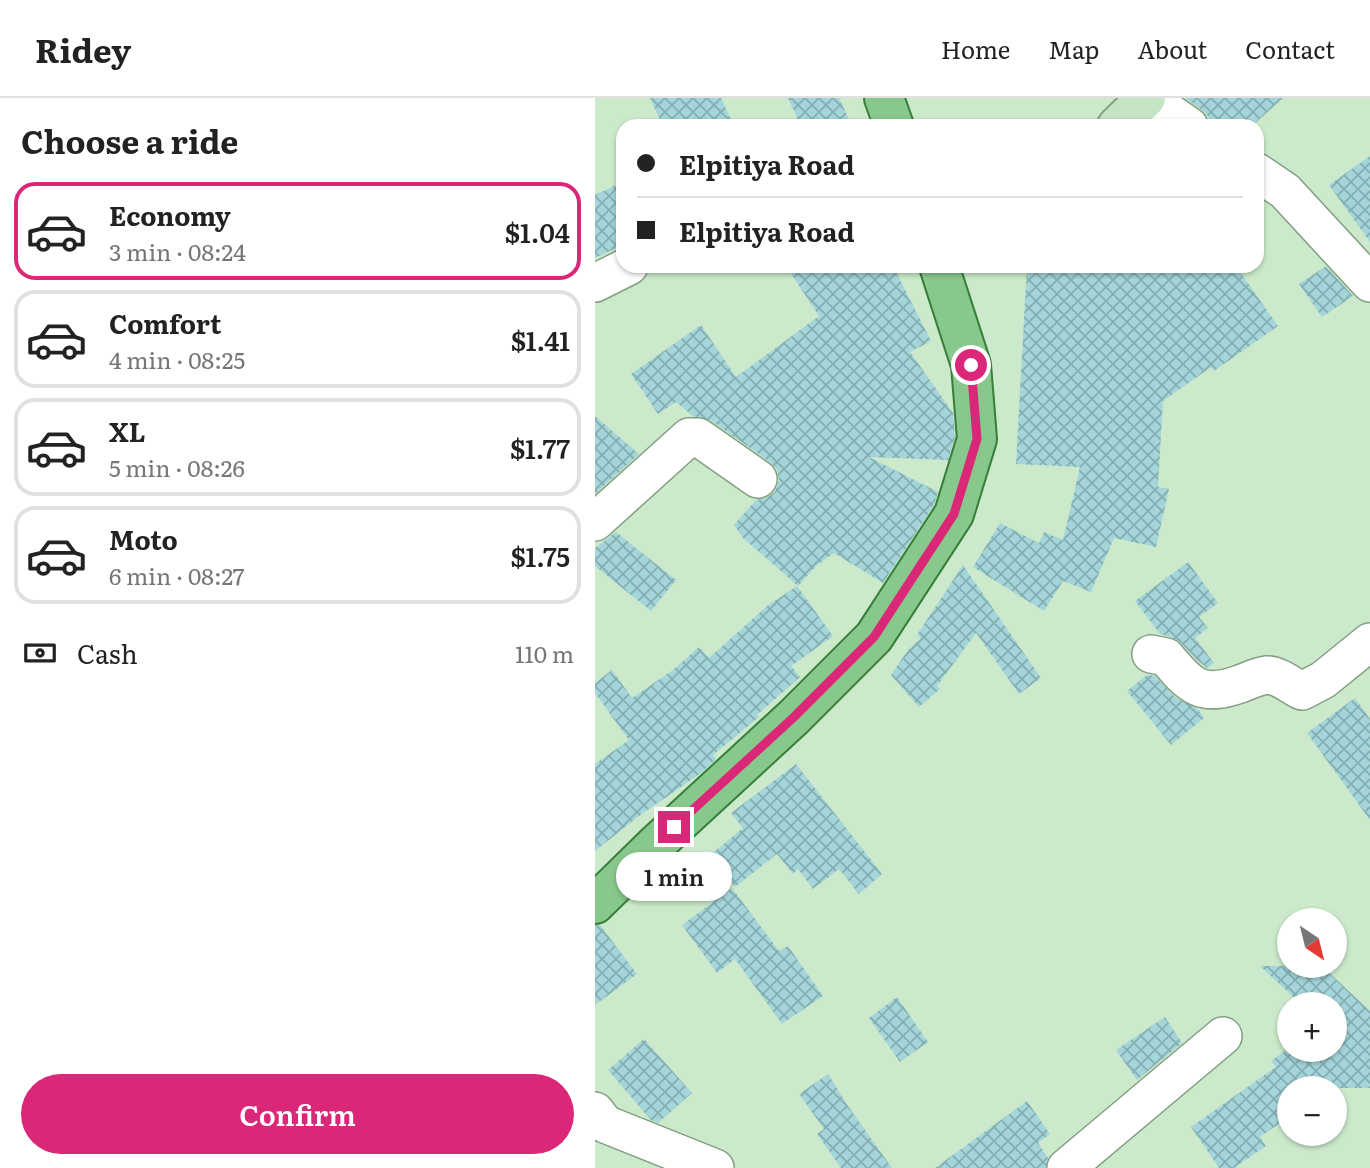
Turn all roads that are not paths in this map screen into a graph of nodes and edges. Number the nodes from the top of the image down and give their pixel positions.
1 (884, 98) edge
2 (1147, 98) edge
3 (892, 119) edge
4 (1124, 119) edge
5 (1178, 119) edge
6 (1264, 177) edge
7 (616, 272) edge
8 (945, 273) edge
9 (1370, 282) edge
10 (595, 283) edge
11 (758, 478) dead end
12 (595, 522) edge
13 (1370, 642) edge
14 (1151, 654) dead end
15 (595, 904) edge
16 (1223, 1036) dead end
17 (595, 1111) edge
18 (715, 1168) edge
19 (1066, 1168) edge

1 - 3 main road
2 - 4 street
2 - 5 street
6 - 9 street
7 - 10 street
8 - 15 main road
11 - 12 street
13 - 14 street
16 - 19 street
17 - 18 street

